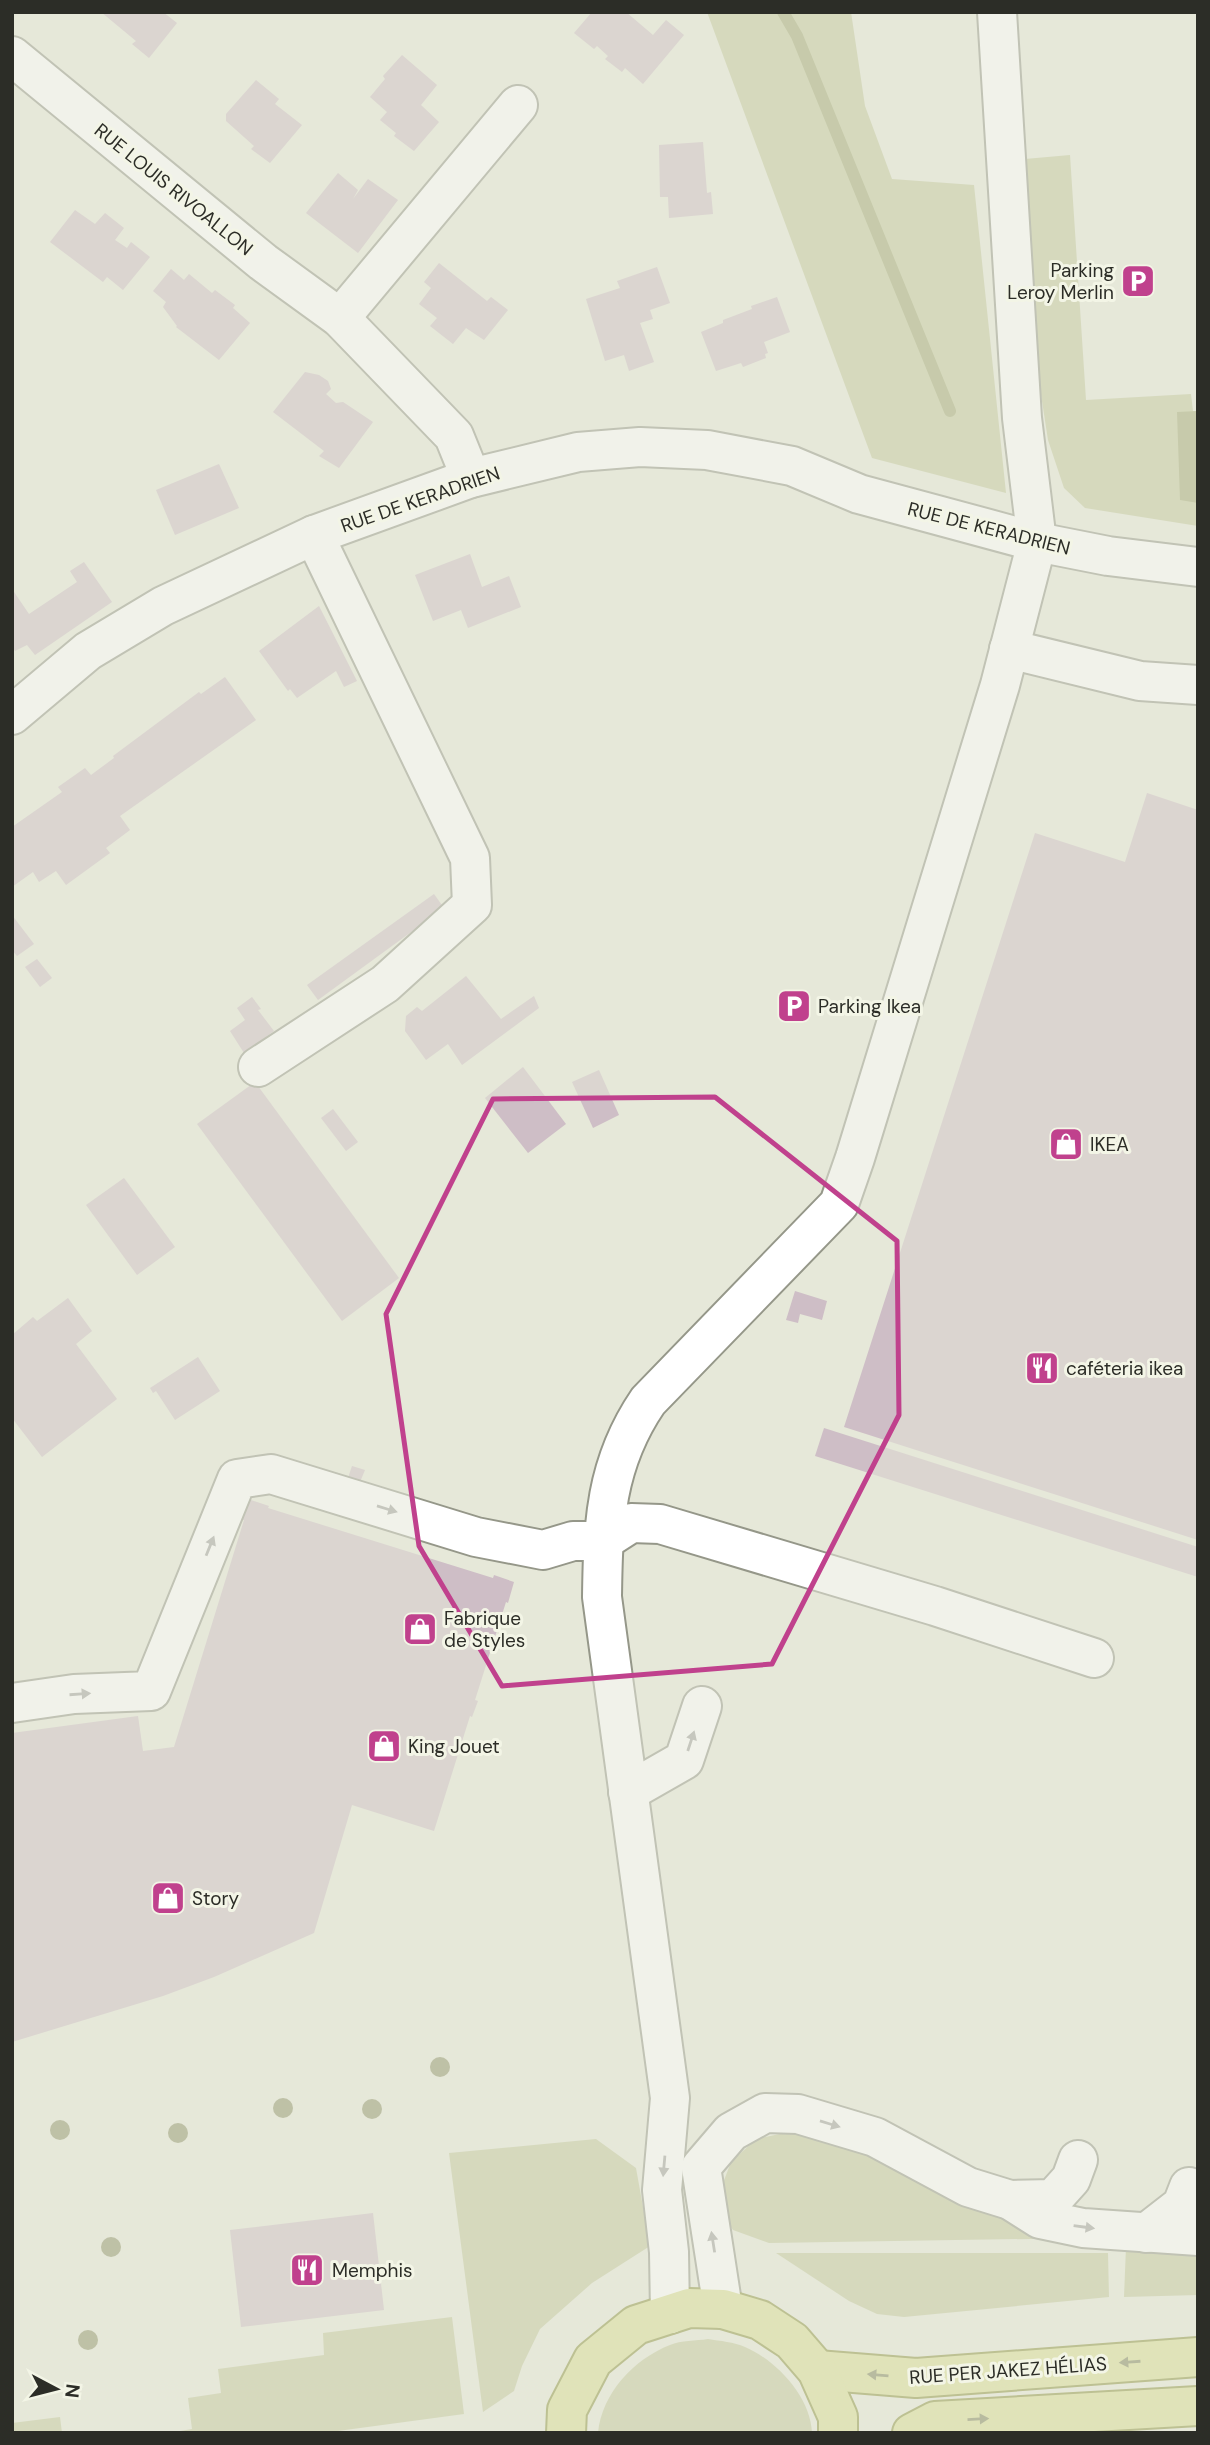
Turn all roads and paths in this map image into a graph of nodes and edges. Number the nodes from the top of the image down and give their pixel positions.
1 (997, 12) edge
2 (12, 56) edge
3 (518, 105) dead end
4 (340, 318) junction
5 (471, 478) junction
6 (314, 535) junction
7 (1037, 542) junction
8 (1198, 568) edge
9 (1009, 649) junction
10 (1198, 685) edge
11 (12, 715) edge
12 (258, 1067) dead end
13 (603, 1541) junction
14 (1094, 1658) dead end
15 (12, 1703) edge
16 (702, 1706) dead end
17 (628, 1792) junction
18 (670, 2098) junction
19 (1078, 2160) dead end
20 (701, 2167) junction
21 (1189, 2187) dead end
22 (1010, 2200) junction
23 (1146, 2233) junction
24 (1198, 2236) edge
25 (723, 2309) junction
26 (670, 2314) junction
27 (1198, 2357) edge
28 (817, 2370) junction
29 (1198, 2406) edge
30 (566, 2433) edge
31 (838, 2433) edge
32 (912, 2433) edge

1 - 7 street
2 - 4 street, RUE LOUIS RIVOALLON
3 - 4 street
4 - 5 street, RUE LOUIS RIVOALLON
5 - 6 street, RUE DE KERADRIEN
5 - 7 street, RUE DE KERADRIEN
6 - 11 street, RUE DE KERADRIEN
6 - 12 street
7 - 8 street, RUE DE KERADRIEN
7 - 9 street
9 - 10 street
9 - 13 street
13 - 14 street
15 -> 13 street
13 - 17 street
17 -> 16 street
17 - 18 street
18 - 20 street
18 -> 26 street
19 - 22 street
20 -> 22 street
25 -> 20 street
21 - 23 street
22 -> 23 street
23 - 24 street
25 - 26 main road
25 - 28 main road
26 - 30 main road
27 -> 28 main road, RUE PER JAKEZ HÉLIAS
28 - 31 main road
32 -> 29 main road

